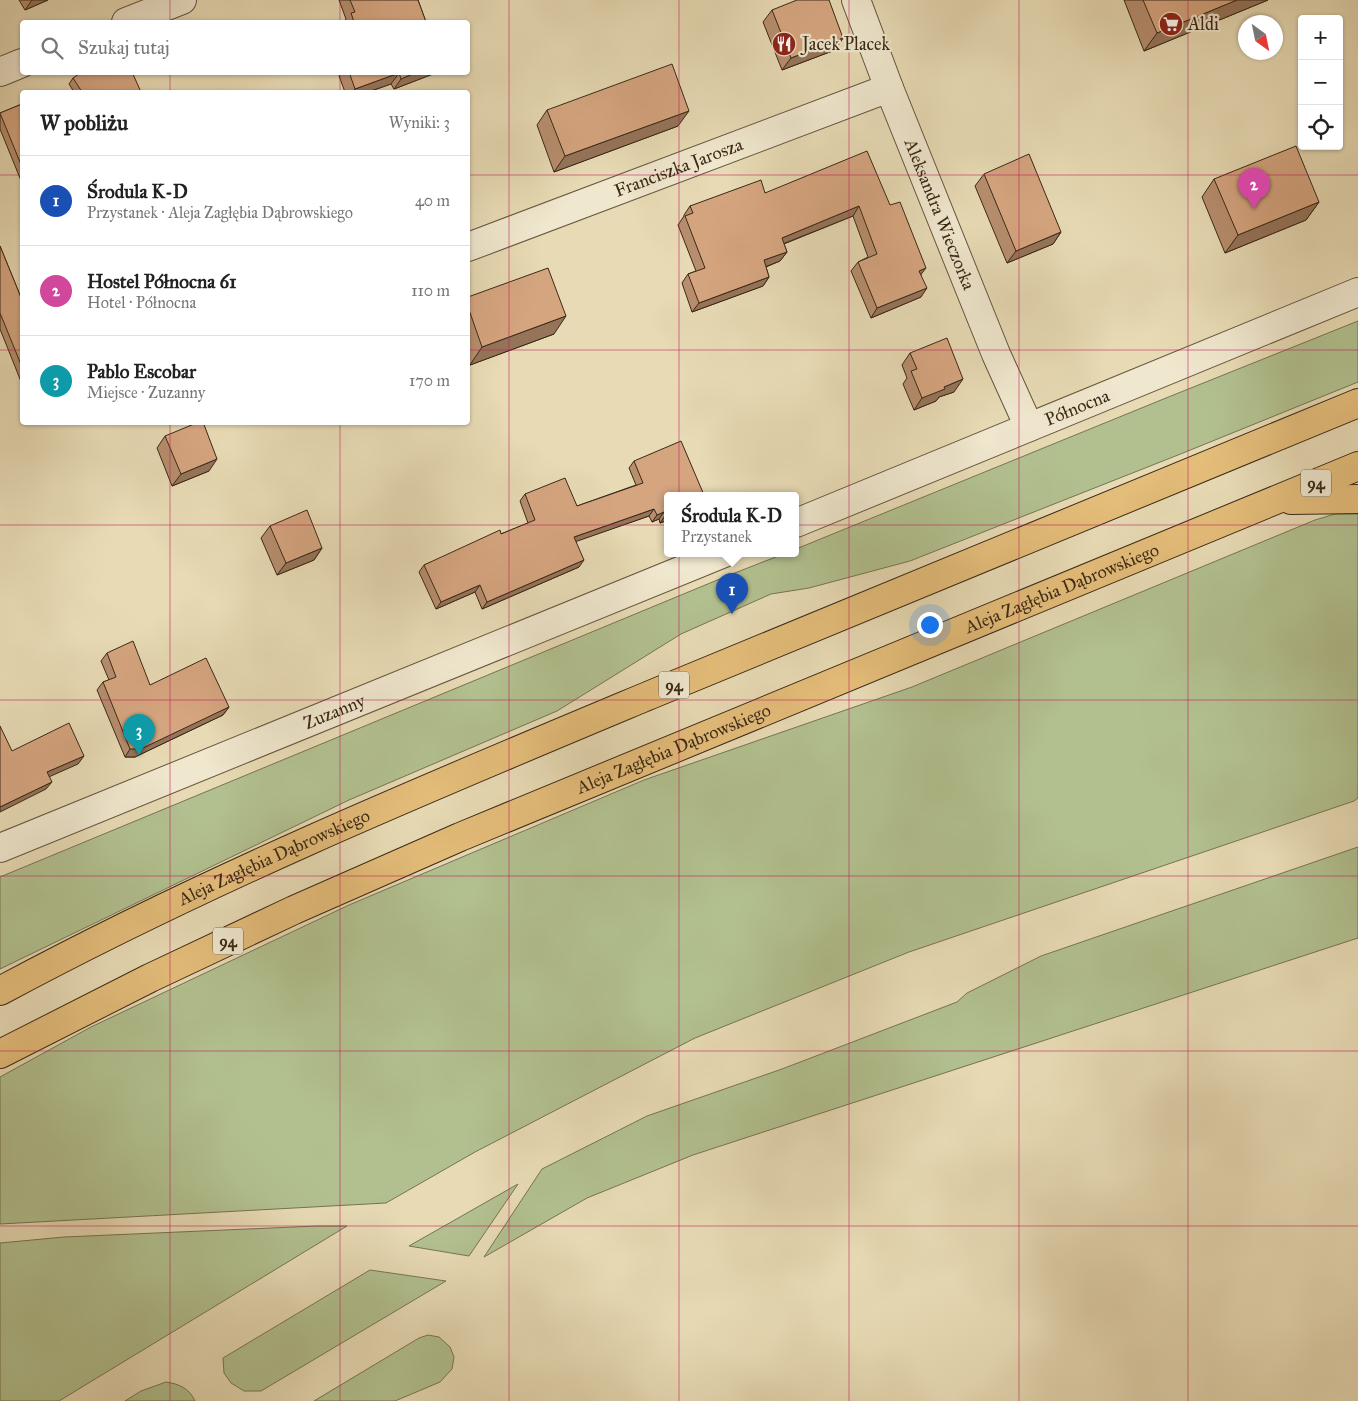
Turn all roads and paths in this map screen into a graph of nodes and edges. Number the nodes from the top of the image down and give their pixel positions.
1 (182, 0) edge
2 (856, 0) edge
3 (131, 20) edge
4 (20, 64) edge
5 (0, 72) edge
6 (889, 88) junction
7 (470, 246) edge
8 (1358, 292) edge
9 (1358, 402) edge
10 (1029, 427) junction
11 (1358, 466) edge
12 (1358, 499) edge
13 (1274, 500) junction
14 (799, 522) edge
15 (714, 557) edge
16 (0, 848) edge
17 (0, 990) edge
18 (0, 1054) edge

1 - 3 street
2 - 6 street, Aleksandra Wieczorka
4 - 5 street
6 - 7 street, Franciszka Jarosza
6 - 10 street, Aleksandra Wieczorka
8 - 10 street, Północna
9 - 17 main road, Aleja Zagłębia Dąbrowskiego / 94
10 - 14 street, Północna
11 - 13 main road, Aleja Zagłębia Dąbrowskiego / 94
12 - 13 main road
13 - 18 main road, Aleja Zagłębia Dąbrowskiego / 94
15 - 16 street, Zuzanny

